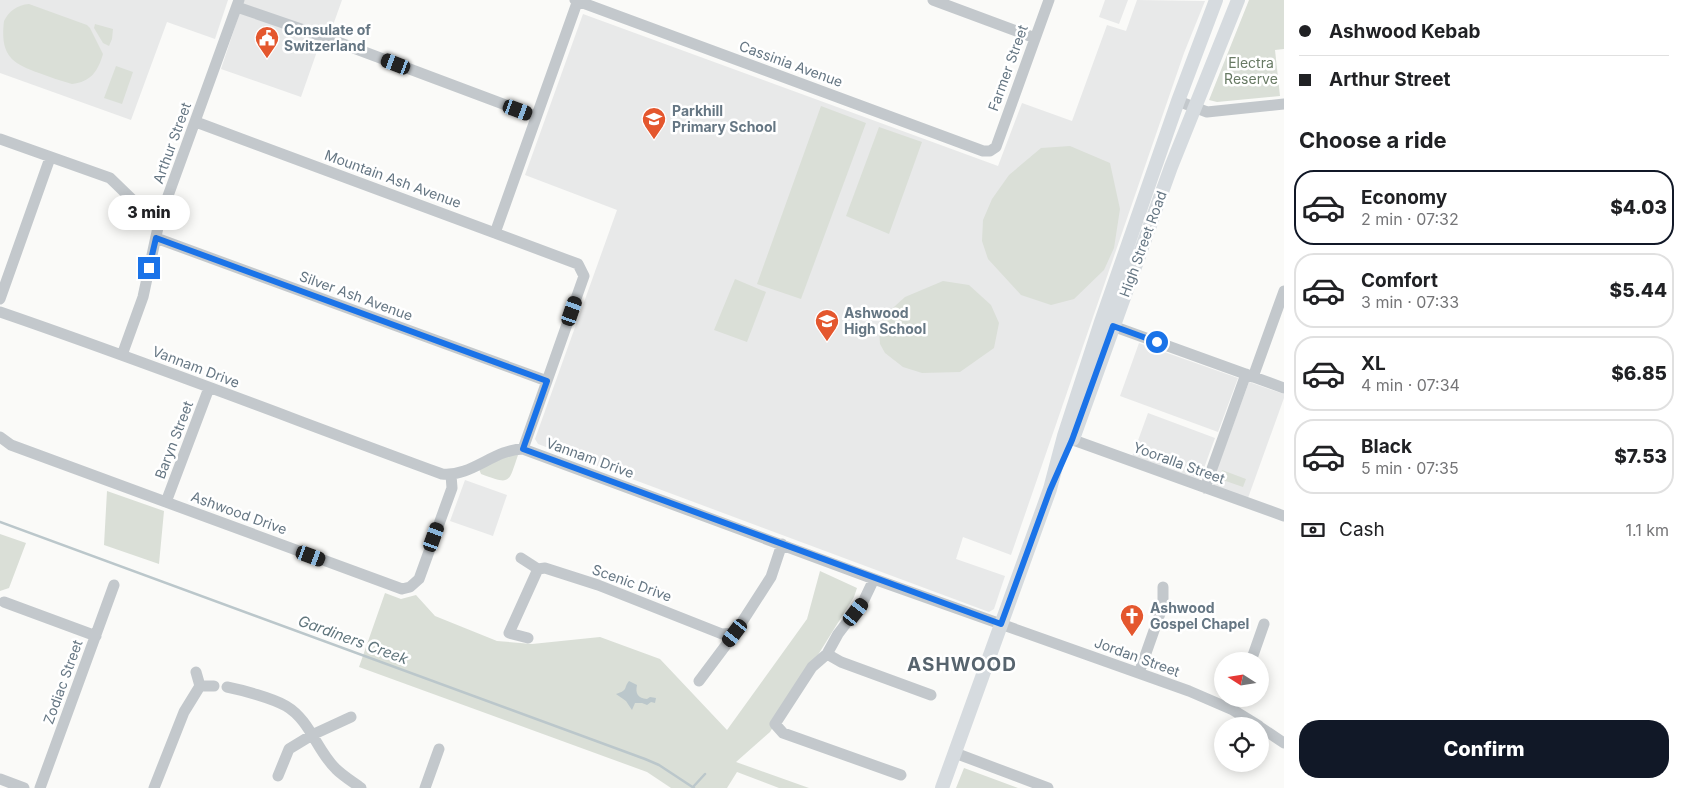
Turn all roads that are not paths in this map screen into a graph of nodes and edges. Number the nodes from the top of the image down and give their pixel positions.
1 (577, 0) edge
2 (933, 0) edge
3 (1049, 0) edge
4 (1216, 0) edge
5 (1237, 0) edge
6 (238, 3) edge
7 (1035, 38) junction
8 (1178, 101) junction
9 (1284, 104) edge
10 (1195, 108) junction
11 (535, 116) junction
12 (196, 122) junction
13 (0, 139) edge
14 (996, 147) joint
15 (50, 158) junction
16 (160, 218) junction
17 (494, 233) junction
18 (156, 238) junction
19 (1284, 291) edge
20 (0, 299) edge
21 (0, 312) edge
22 (1107, 324) junction
23 (122, 355) junction
24 (1249, 375) junction
25 (547, 381) junction
26 (209, 388) junction
27 (1284, 388) edge
28 (0, 437) edge
29 (1068, 438) junction
30 (523, 449) junction
31 (451, 475) junction
32 (1205, 488) junction
33 (166, 502) junction
34 (1284, 516) edge
35 (782, 544) junction
36 (522, 558) dead end
37 (538, 569) junction
38 (874, 579) junction
39 (114, 585) dead end
40 (1163, 587) dead end
41 (4, 602) dead end
42 (1001, 624) junction
43 (1264, 624) dead end
44 (735, 633) junction
45 (96, 636) junction
46 (528, 638) dead end
47 (1254, 652) edge
48 (827, 654) junction
49 (196, 672) dead end
50 (1139, 673) junction
51 (699, 681) dead end
52 (200, 686) junction
53 (214, 686) dead end
54 (227, 687) dead end
55 (931, 694) dead end
56 (1233, 710) joint
57 (351, 716) dead end
58 (1244, 717) edge
59 (1269, 733) edge
60 (312, 735) junction
61 (1284, 743) edge
62 (439, 748) dead end
63 (955, 753) junction
64 (278, 776) dead end
65 (901, 776) dead end
66 (0, 779) edge
67 (24, 788) edge
68 (40, 788) edge
69 (154, 788) edge
70 (361, 788) edge
71 (425, 788) edge
72 (942, 788) edge
73 (1048, 788) edge

1 - 11 street
1 - 14 street, Cassinia Avenue
2 - 7 street
3 - 7 street, Farmer Street
4 - 8 main road, High Street Road
5 - 10 main road, High Street Road
6 - 11 street
6 - 12 street, Arthur Street
7 - 14 street, Farmer Street
8 - 10 street
8 - 22 main road, High Street Road
9 - 10 street
10 - 22 main road, High Street Road
11 - 17 street
12 - 16 street, Arthur Street
12 - 17 street, Mountain Ash Avenue
13 - 15 street
15 - 16 street
15 - 20 street
16 - 18 street, Arthur Street
17 - 25 street, Mountain Ash Avenue
18 - 23 street, Arthur Street
18 - 25 street, Silver Ash Avenue
19 - 24 street
21 - 23 street, Vannam Drive
22 - 24 street
22 - 29 main road, High Street Road
23 - 26 street, Vannam Drive
24 - 27 street
24 - 32 street
25 - 30 street
26 - 31 street, Vannam Drive
26 - 33 street, Baryn Street
28 - 33 street, Ashwood Drive
29 - 32 street, Yooralla Street
29 - 42 main road, High Street Road
30 - 31 street
30 - 35 street, Vannam Drive
31 - 33 street, Ashwood Drive
32 - 34 street, Yooralla Street
35 - 38 street, Vannam Drive
35 - 44 street
36 - 37 street, Scenic Drive
37 - 44 street, Scenic Drive
37 - 46 street
38 - 42 street, Vannam Drive
38 - 48 street
39 - 45 street, Zodiac Street
40 - 50 street
41 - 45 street
42 - 50 street, Jordan Street
42 - 63 main road, High Street Road
43 - 47 street
44 - 51 street
45 - 68 street, Zodiac Street
48 - 55 street
48 - 65 street
49 - 52 street
50 - 56 street, Jordan Street
52 - 53 street
52 - 69 street
54 - 60 street
56 - 58 street, Jordan Street
57 - 60 street
59 - 61 street, Jordan Street
60 - 64 street
60 - 70 street
62 - 71 street
63 - 72 main road, High Street Road
63 - 73 street
66 - 67 street

